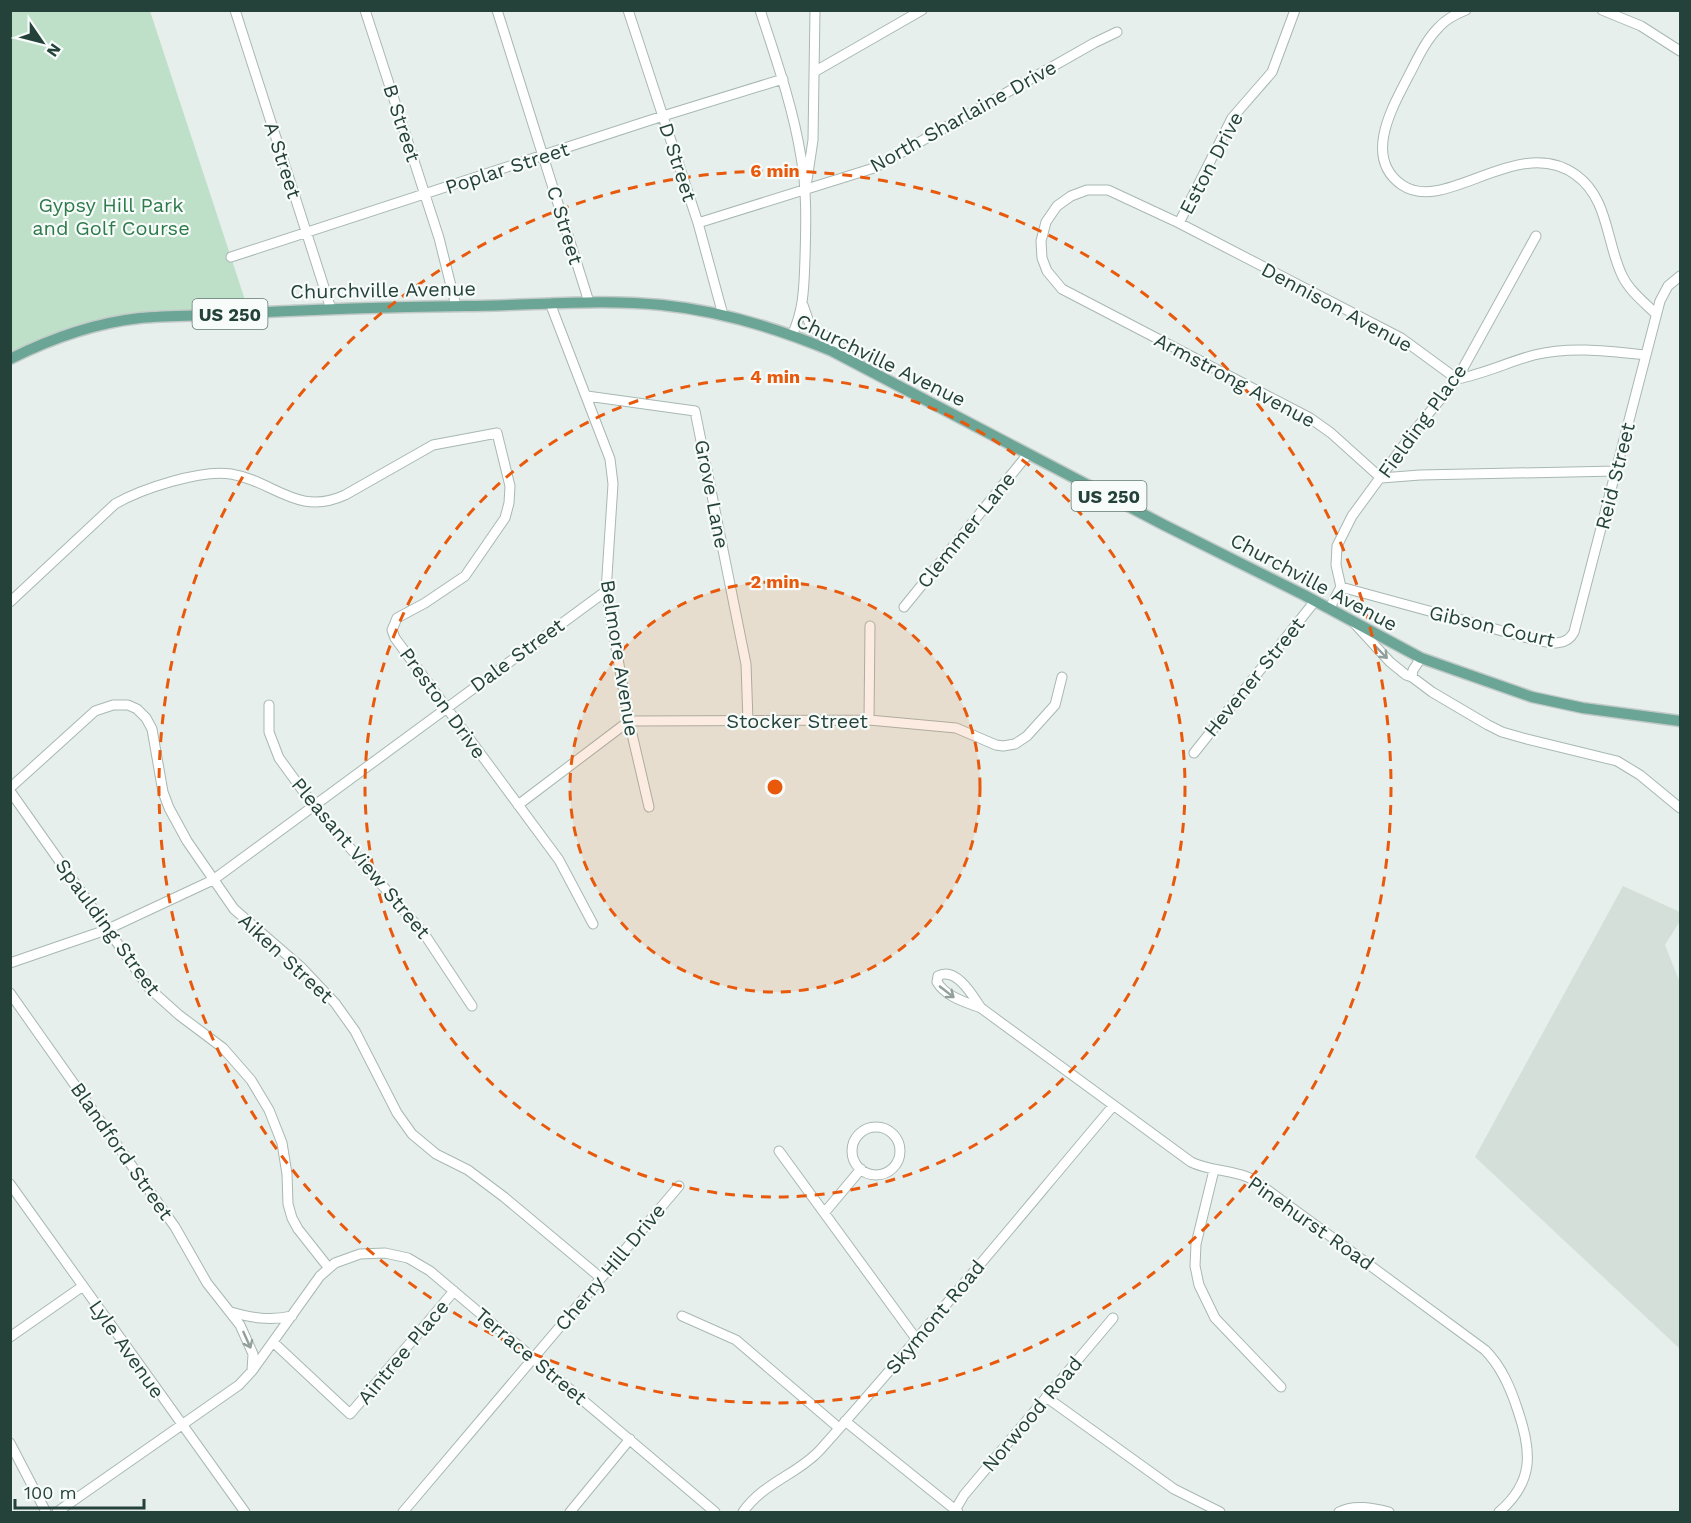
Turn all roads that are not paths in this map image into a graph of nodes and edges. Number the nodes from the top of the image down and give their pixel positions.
1 (235, 10) edge
2 (365, 10) edge
3 (497, 10) edge
4 (628, 10) edge
5 (760, 10) edge
6 (815, 10) edge
7 (922, 10) edge
8 (1295, 10) edge
9 (1466, 10) edge
10 (1602, 10) edge
11 (1446, 15) edge
12 (1117, 32) dead end
13 (1680, 51) edge
14 (814, 72) junction
15 (783, 79) junction
16 (663, 116) junction
17 (544, 156) junction
18 (805, 189) junction
19 (425, 194) junction
20 (1046, 222) joint
21 (698, 223) junction
22 (1179, 224) junction
23 (307, 232) junction
24 (1536, 236) dead end
25 (231, 257) dead end
26 (1680, 276) edge
27 (589, 302) junction
28 (550, 303) junction
29 (803, 304) junction
30 (456, 306) junction
31 (331, 309) junction
32 (1656, 314) junction
33 (723, 315) junction
34 (792, 335) junction
35 (1646, 355) junction
36 (10, 359) edge
37 (865, 368) junction
38 (1457, 379) junction
39 (586, 396) junction
40 (1028, 454) junction
41 (1617, 471) junction
42 (1381, 478) junction
43 (1341, 587) junction
44 (606, 591) junction
45 (1315, 601) junction
46 (10, 602) edge
47 (904, 607) dead end
48 (1329, 609) junction
49 (1353, 622) junction
50 (870, 626) dead end
51 (1571, 637) joint
52 (1421, 658) junction
53 (1062, 677) dead end
54 (1412, 677) junction
55 (269, 705) dead end
56 (446, 707) junction
57 (869, 720) junction
58 (629, 721) junction
59 (748, 721) junction
60 (1680, 721) edge
61 (1194, 753) dead end
62 (10, 790) edge
63 (518, 805) junction
64 (314, 806) junction
65 (649, 807) dead end
66 (1680, 808) edge
67 (213, 880) junction
68 (593, 924) dead end
69 (106, 930) junction
70 (10, 963) edge
71 (10, 993) edge
72 (472, 1006) dead end
73 (981, 1008) junction
74 (1113, 1106) junction
75 (779, 1151) dead end
76 (861, 1169) junction
77 (1214, 1170) junction
78 (10, 1184) edge
79 (679, 1186) dead end
80 (825, 1212) junction
81 (328, 1267) junction
82 (601, 1278) junction
83 (83, 1286) junction
84 (454, 1291) junction
85 (231, 1312) junction
86 (292, 1316) junction
87 (682, 1316) dead end
88 (1113, 1318) dead end
89 (10, 1337) edge
90 (917, 1340) junction
91 (273, 1342) junction
92 (534, 1357) junction
93 (252, 1371) junction
94 (1281, 1387) dead end
95 (1046, 1397) junction
96 (842, 1424) junction
97 (182, 1426) junction
98 (630, 1439) junction
99 (10, 1443) edge
100 (46, 1512) edge
101 (57, 1512) edge
102 (245, 1512) edge
103 (403, 1512) edge
104 (570, 1512) edge
105 (715, 1512) edge
106 (743, 1512) edge
107 (956, 1512) edge
108 (1220, 1512) edge
109 (1339, 1512) edge
110 (1389, 1512) edge
111 (1499, 1512) edge

1 - 23 street, A Street
2 - 19 street, B Street
3 - 17 street, C Street
4 - 16 street, D Street
5 - 15 street
6 - 14 street
7 - 14 street
8 - 22 street, Eston Drive
9 - 11 street
10 - 13 street
11 - 32 street
12 - 18 street, North Sharlaine Drive
14 - 18 street
15 - 16 street, Poplar Street
15 - 18 street
16 - 17 street, Poplar Street
16 - 21 street, D Street
17 - 19 street, Poplar Street
17 - 27 street, C Street
18 - 21 street, North Sharlaine Drive
18 - 29 street
19 - 23 street, Poplar Street
19 - 30 street, B Street
20 - 22 street, Dennison Avenue
20 - 42 street, Armstrong Avenue
21 - 33 street, D Street
22 - 38 street, Dennison Avenue
23 - 25 street, Poplar Street
23 - 31 street, A Street
24 - 38 street, Fielding Place
26 - 32 street, Reid Street
27 - 28 main road, Churchville Avenue / US 250
27 - 33 main road, Churchville Avenue / US 250
28 - 30 main road, Churchville Avenue / US 250
28 - 39 street, Belmore Avenue
29 - 34 street
29 - 37 street
30 - 31 main road, Churchville Avenue / US 250
31 - 36 main road, Churchville Avenue / US 250
32 - 35 street, Reid Street
33 - 34 main road, Churchville Avenue / US 250
34 - 37 main road, Churchville Avenue / US 250
35 - 38 street
35 - 41 street, Reid Street
37 - 40 main road, Churchville Avenue / US 250
38 - 42 street, Fielding Place
39 - 44 street, Belmore Avenue
39 - 59 street, Grove Lane
40 - 45 main road, Churchville Avenue / US 250
40 - 47 street, Clemmer Lane
41 - 42 street
41 - 51 street, Reid Street
42 - 43 street, Fielding Place
43 - 48 street
43 - 51 street, Gibson Court
44 - 56 street, Dale Street
44 - 58 street, Belmore Avenue
45 - 48 main road, Churchville Avenue / US 250
45 - 61 street, Hevener Street
46 - 56 street, Preston Drive
48 - 49 main road, Churchville Avenue / US 250
49 - 52 main road, Churchville Avenue / US 250
49 -> 54 street
50 - 57 street
52 - 54 street
52 - 60 main road, Churchville Avenue / US 250
53 - 57 street, Stocker Street
54 - 66 street
55 - 64 street, Pleasant View Street
56 - 63 street, Preston Drive
56 - 64 street, Dale Street
57 - 59 street, Stocker Street
58 - 59 street, Stocker Street
58 - 63 street
58 - 65 street, Belmore Avenue
62 - 67 street, Aiken Street
62 - 69 street, Spaulding Street
63 - 68 street, Preston Drive
64 - 67 street, Dale Street
64 - 72 street, Pleasant View Street
67 - 69 street, Dale Street
67 - 82 street, Aiken Street
69 - 70 street, Dale Street
69 - 81 street, Spaulding Street
71 - 85 street, Blandford Street
73 -> 73 street, Pinehurst Road
73 - 74 street, Pinehurst Road
74 - 77 street, Pinehurst Road
74 - 90 street, Skymont Road
75 - 80 street
76 - 76 street
76 - 80 street
77 - 94 street
77 - 111 street, Pinehurst Road
78 - 83 street, Lyle Avenue
79 - 82 street, Cherry Hill Drive
80 - 90 street
81 - 84 street, Terrace Street
81 - 86 street
82 - 92 street, Cherry Hill Drive
83 - 89 street
83 - 97 street, Lyle Avenue
84 - 91 street, Aintree Place
84 - 92 street, Terrace Street
85 - 86 street
85 -> 93 street, Blandford Street
86 - 91 street
87 - 96 street
88 - 95 street, Norwood Road
90 - 96 street, Skymont Road
91 - 93 street
92 - 98 street, Terrace Street
92 - 103 street, Cherry Hill Drive
93 - 97 street
95 - 107 street, Norwood Road
95 - 108 street
96 - 106 street, Skymont Road
96 - 107 street
97 - 101 street
97 - 102 street, Lyle Avenue
98 - 104 street
98 - 105 street, Terrace Street
99 - 100 street
109 - 110 street

